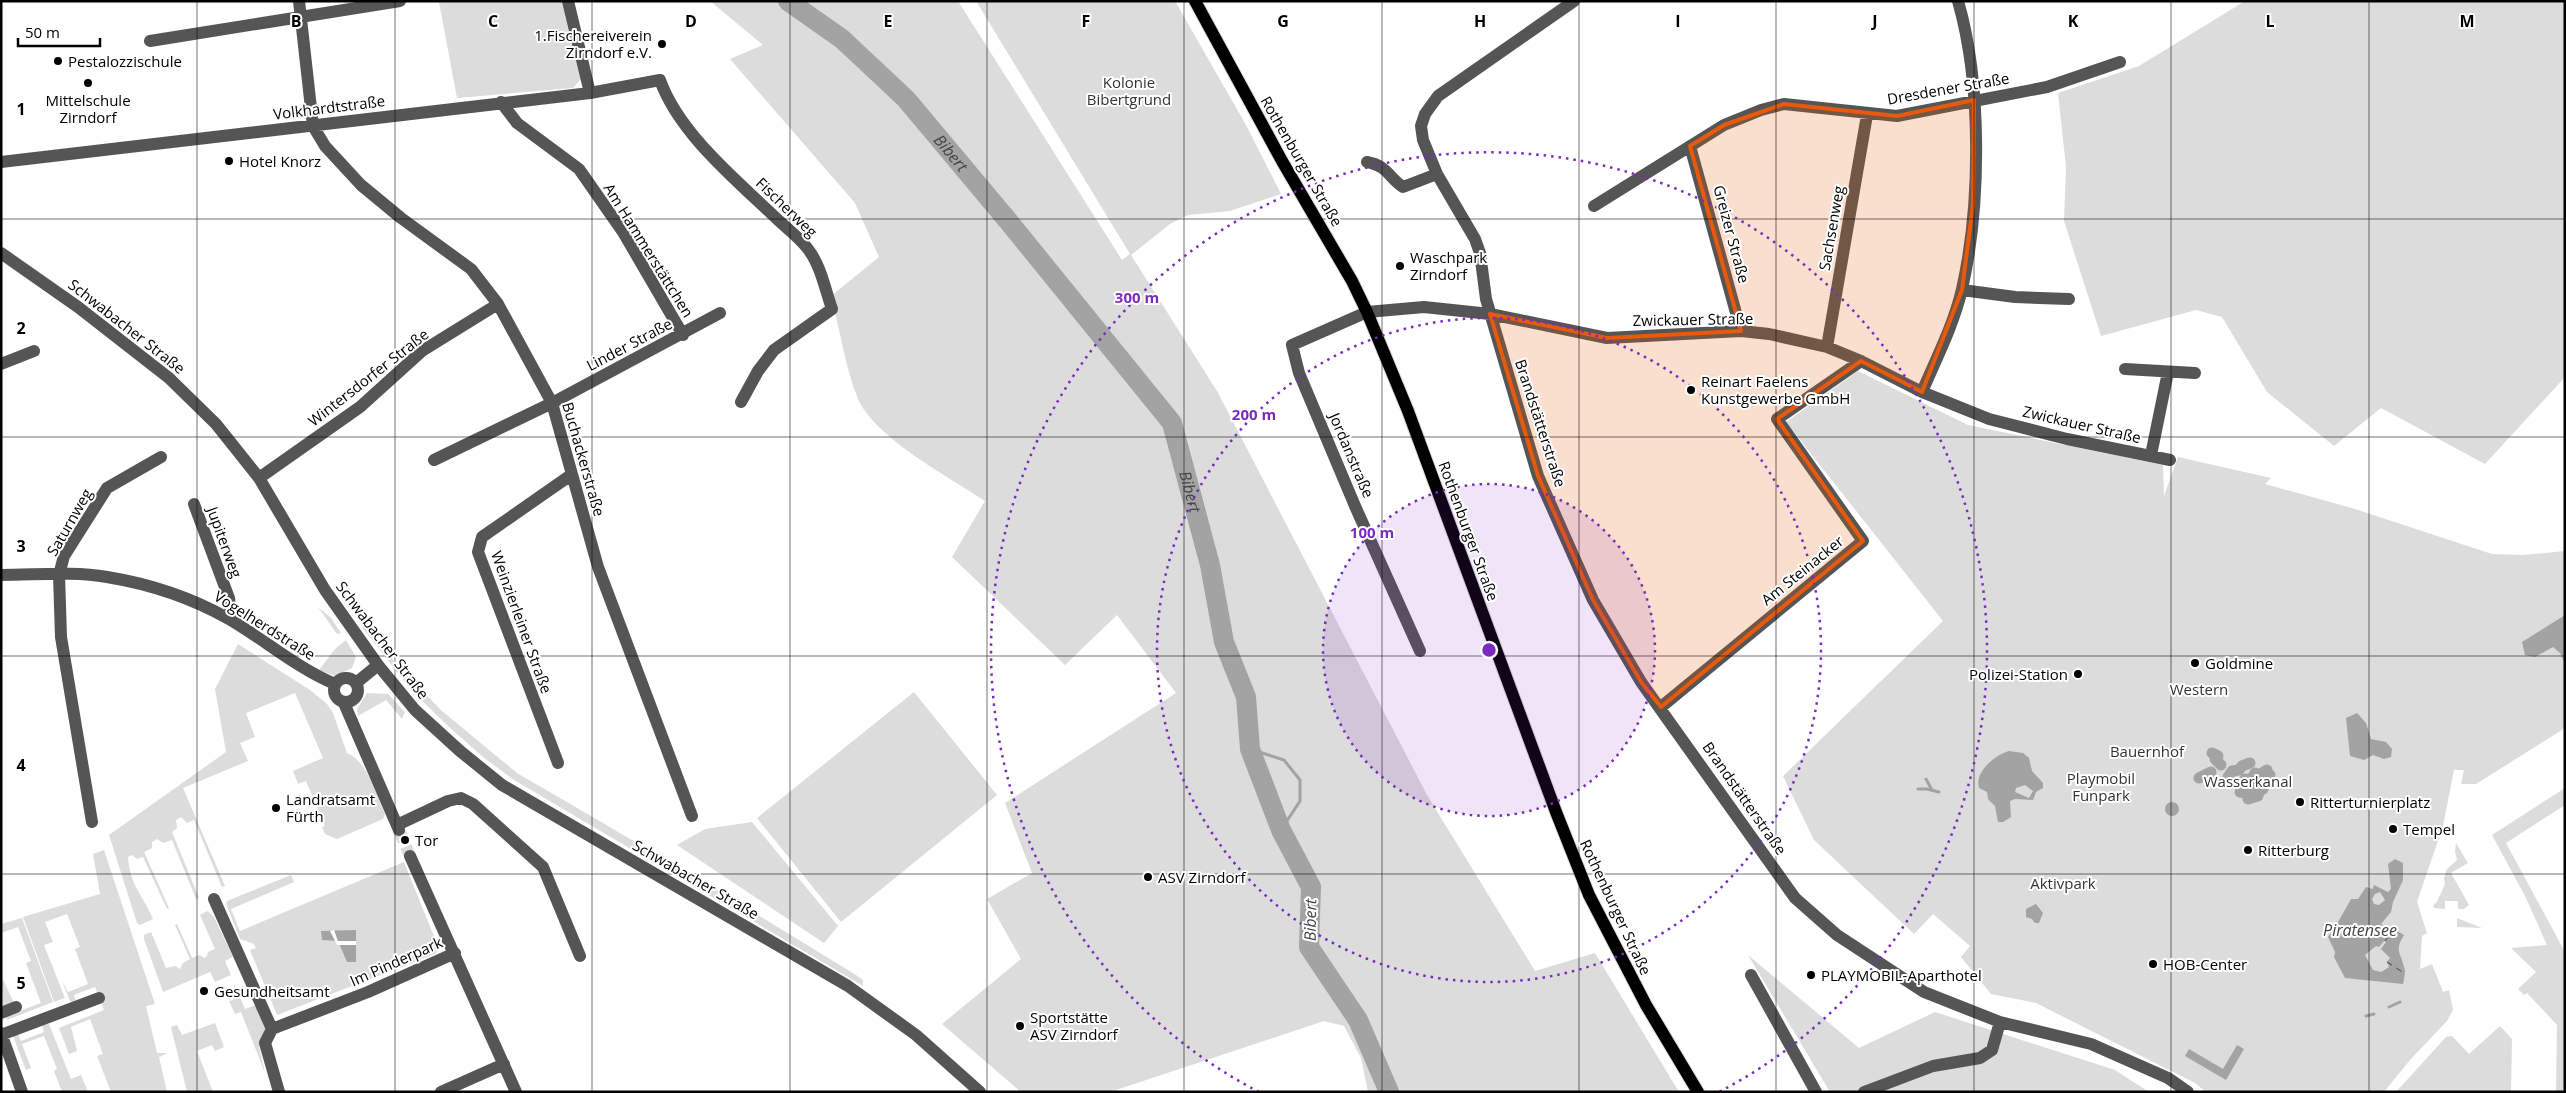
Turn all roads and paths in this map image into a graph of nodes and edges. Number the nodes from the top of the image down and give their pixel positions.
1 (299, 1) edge
2 (400, 1) edge
3 (568, 1) edge
4 (1195, 1) edge
5 (1574, 1) edge
6 (1958, 1) edge
7 (302, 18) junction
8 (150, 41) dead end
9 (2120, 62) dead end
10 (660, 80) joint
11 (590, 94) junction
12 (1974, 100) junction
13 (501, 102) junction
14 (1867, 115) junction
15 (313, 126) junction
16 (1690, 146) junction
17 (1, 162) edge
18 (1368, 162) dead end
19 (1437, 174) junction
20 (1594, 206) dead end
21 (1, 253) edge
22 (1962, 290) junction
23 (2069, 299) dead end
24 (498, 304) junction
25 (1367, 312) junction
26 (720, 313) dead end
27 (1490, 314) junction
28 (1741, 331) junction
29 (683, 335) junction
30 (1827, 347) junction
31 (34, 351) dead end
32 (1861, 361) junction
33 (1, 364) edge
34 (2125, 369) dead end
35 (2168, 372) junction
36 (2195, 373) dead end
37 (1922, 392) junction
38 (741, 402) dead end
39 (552, 403) junction
40 (2151, 455) junction
41 (161, 457) dead end
42 (434, 460) dead end
43 (2170, 460) dead end
44 (571, 476) junction
45 (259, 478) junction
46 (194, 504) dead end
47 (1, 575) edge
48 (59, 575) junction
49 (229, 619) junction
50 (1420, 651) dead end
51 (378, 665) junction
52 (356, 683) junction
53 (335, 684) junction
54 (344, 702) junction
55 (1661, 707) junction
56 (558, 763) dead end
57 (692, 816) dead end
58 (92, 822) dead end
59 (410, 856) tunnel mouth
60 (214, 900) dead end
61 (455, 953) junction
62 (580, 956) dead end
63 (1751, 975) dead end
64 (99, 998) dead end
65 (16, 1007) dead end
66 (1, 1013) edge
67 (2000, 1022) junction
68 (272, 1028) junction
69 (2, 1034) edge
70 (504, 1064) junction
71 (1696, 1087) edge
72 (22, 1092) edge
73 (279, 1092) edge
74 (442, 1092) edge
75 (516, 1092) edge
76 (980, 1092) edge
77 (1706, 1092) edge
78 (1816, 1092) edge
79 (1864, 1092) edge
80 (2188, 1092) edge

1 - 7 street
2 - 7 street
3 - 11 street
4 - 25 main road, Rothenburger Straße
5 - 19 street, Brandstätterstraße
6 - 12 street
7 - 8 street
7 - 15 street
9 - 12 street, Dresdener Straße
10 - 11 street, Volkhardtstraße
10 - 38 street, Fischerweg
11 - 13 street, Volkhardtstraße
12 - 14 street, Dresdener Straße
12 - 22 street
13 - 15 street, Volkhardtstraße
13 - 29 street, Am Hammerstättchen
14 - 16 street, Dresdener Straße
14 - 30 street, Sachsenweg
15 - 17 street, Volkhardtstraße
15 - 24 street, Buchackerstraße
16 - 20 street, Dresdener Straße
16 - 28 street, Greizer Straße
18 - 19 street
19 - 27 street, Brandstätterstraße
21 - 45 street, Schwabacher Straße
22 - 23 street
22 - 37 street
24 - 39 street, Buchackerstraße
24 - 45 street, Wintersdorfer Straße
25 - 27 street, Zwickauer Straße
25 - 50 street, Jordanstraße
25 - 71 main road, Rothenburger Straße
26 - 29 street, Linder Straße
27 - 28 street, Zwickauer Straße
27 - 55 street, Brandstätterstraße
28 - 30 street, Zwickauer Straße
29 - 39 street, Linder Straße
30 - 32 street, Zwickauer Straße
31 - 33 street
32 - 37 street, Zwickauer Straße
32 - 55 street, Am Steinacker
34 - 35 street
35 - 36 street
35 - 40 street, Zwickauer Straße
37 - 40 street, Zwickauer Straße
39 - 42 street, Linder Straße
39 - 44 street, Buchackerstraße
40 - 43 street, Zwickauer Straße
41 - 48 street, Saturnweg
44 - 56 street, Weinzierleiner Straße
44 - 57 street, Buchackerstraße
45 - 51 street, Schwabacher Straße
46 - 49 street, Jupiterweg
47 - 48 street, Vogelherdstraße
48 - 49 street, Vogelherdstraße
48 - 58 street
49 - 53 street, Vogelherdstraße
51 - 52 street
51 - 76 street, Schwabacher Straße
52 - 53 street
52 - 54 street
53 - 54 street
54 - 62 street
55 - 67 street, Brandstätterstraße
59 - 61 street, Im Pinderpark
60 - 68 street
61 - 68 street, Im Pinderpark
61 - 70 street
63 - 78 street
64 - 69 street
65 - 66 street
67 - 79 street
67 - 80 street, Brandstätterstraße
68 - 73 street
69 - 72 street
70 - 74 street
70 - 75 street
71 - 77 main road, Rothenburger Straße

